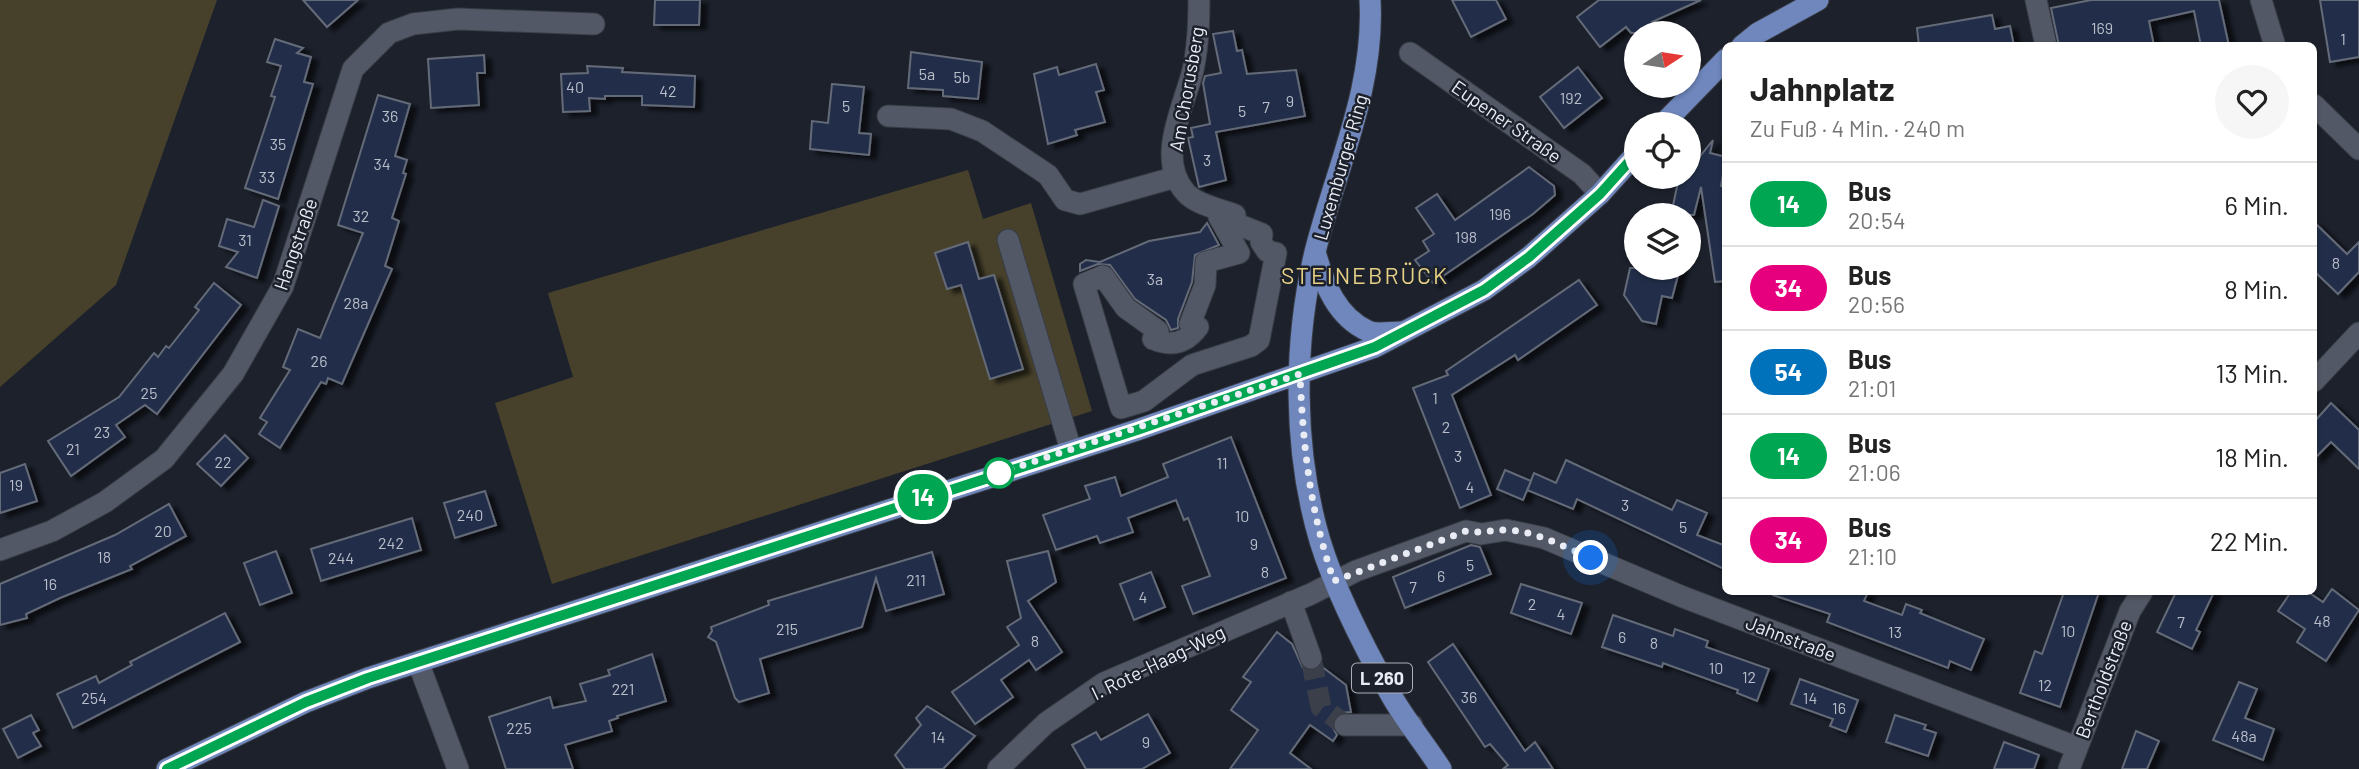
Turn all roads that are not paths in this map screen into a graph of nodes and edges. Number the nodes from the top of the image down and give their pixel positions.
1 (1199, 0) edge
2 (1370, 0) edge
3 (1818, 0) edge
4 (2036, 0) edge
5 (2261, 0) edge
6 (594, 24) dead end
7 (1748, 42) edge
8 (2045, 42) edge
9 (2274, 42) edge
10 (1410, 53) dead end
11 (1722, 63) edge
12 (2317, 108) edge
13 (1674, 112) edge
14 (888, 116) dead end
15 (2359, 149) edge
16 (1624, 167) edge
17 (1176, 177) junction
18 (1600, 194) junction
19 (1255, 222) dead end
20 (1008, 240) dead end
21 (1315, 251) junction
22 (1269, 290) joint
23 (1406, 332) junction
24 (2359, 333) edge
25 (1300, 374) junction
26 (2317, 378) edge
27 (1071, 450) junction
28 (0, 550) edge
29 (1334, 581) junction
30 (2140, 595) edge
31 (1290, 602) junction
32 (1311, 658) tunnel mouth
33 (418, 662) junction
34 (1345, 725) tunnel mouth
35 (1412, 725) junction
36 (2076, 747) junction
37 (167, 769) edge
38 (458, 769) edge
39 (998, 769) edge
40 (1441, 769) edge
41 (2069, 769) edge

1 - 17 street, Am Chorusberg
2 - 21 main road, Luxemburger Ring / L 260
3 - 7 main road
4 - 8 street
5 - 9 street
6 - 28 street, Hangstraße
10 - 18 street, Eupener Straße
11 - 13 main road
12 - 15 street
14 - 17 street, Am Chorusberg
16 - 18 main road
17 - 19 street, Am Chorusberg
18 - 23 main road
20 - 27 street
21 - 23 main road
21 - 25 main road, Luxemburger Ring / L 260
22 - 22 street
23 - 25 main road
24 - 26 street
25 - 27 main road
25 - 29 main road, L 260
27 - 33 main road
29 - 31 street, I. Rote-Haag-Weg
29 - 35 main road, L 260
29 - 36 street, Jahnstraße
30 - 36 street, Bertholdstraße
31 - 32 street
31 - 39 street, I. Rote-Haag-Weg
33 - 37 main road
33 - 38 street
34 - 35 street
35 - 40 main road, L 260
36 - 41 street, Bertholdstraße

